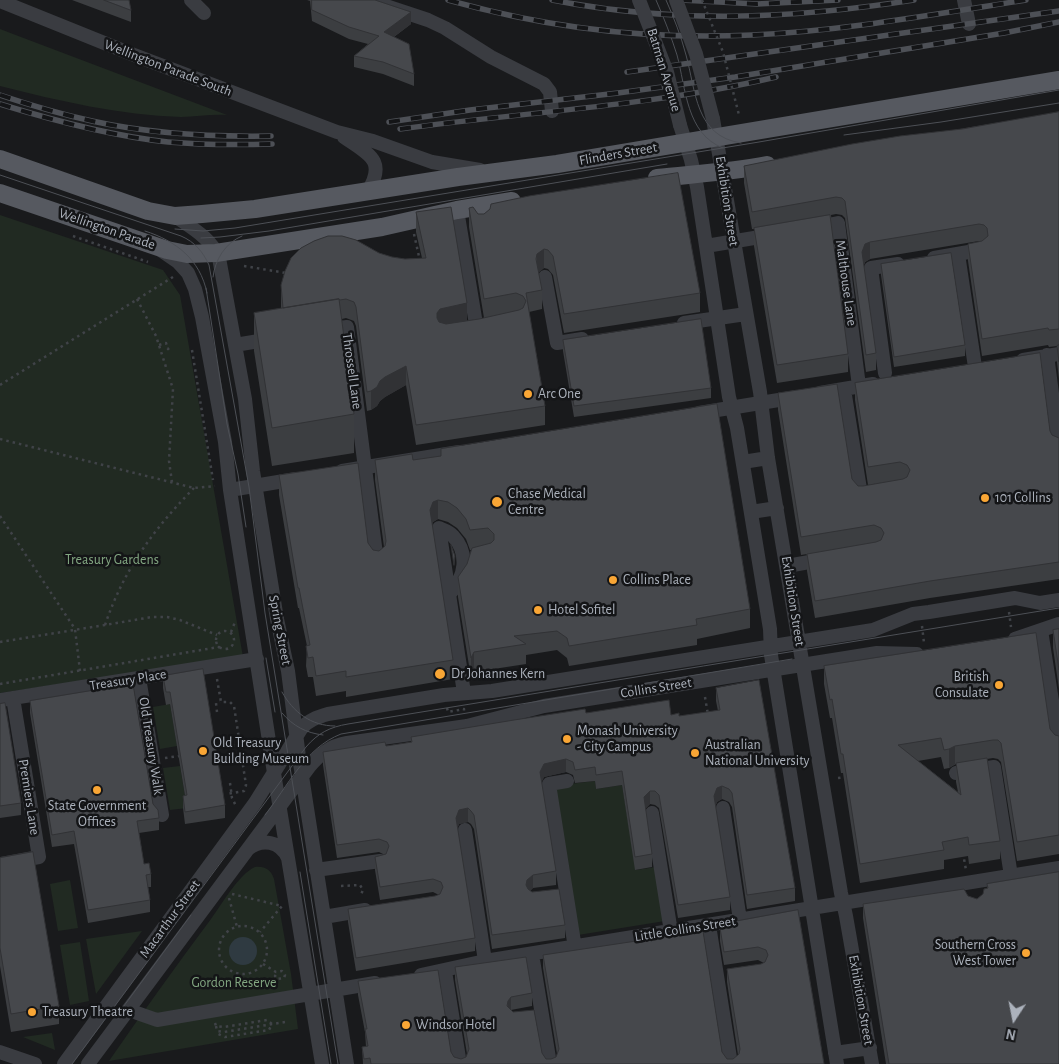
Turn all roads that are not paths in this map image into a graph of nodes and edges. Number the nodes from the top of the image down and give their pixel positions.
1 (191, 0) edge
2 (368, 0) edge
3 (639, 0) edge
4 (676, 0) edge
5 (964, 0) edge
6 (0, 1) edge
7 (204, 13) dead end
8 (969, 24) dead end
9 (1059, 80) edge
10 (552, 111) dead end
11 (337, 132) junction
12 (717, 137) junction
13 (685, 142) junction
14 (0, 159) edge
15 (786, 162) edge
16 (504, 170) junction
17 (723, 172) junction
18 (694, 173) junction
19 (638, 181) edge
20 (368, 191) junction
21 (0, 193) edge
22 (526, 199) edge
23 (457, 210) junction
24 (175, 216) junction
25 (137, 239) junction
26 (734, 242) junction
27 (706, 246) junction
28 (980, 250) edge
29 (216, 253) junction
30 (958, 254) junction
31 (544, 277) dead end
32 (746, 314) junction
33 (718, 318) junction
34 (674, 324) edge
35 (493, 326) edge
36 (477, 330) junction
37 (311, 332) edge
38 (461, 332) edge
39 (284, 337) edge
40 (596, 337) edge
41 (234, 345) junction
42 (1053, 355) edge
43 (1011, 362) edge
44 (993, 364) edge
45 (859, 386) junction
46 (844, 389) junction
47 (761, 402) junction
48 (731, 407) junction
49 (684, 415) edge
50 (1059, 447) edge
51 (475, 450) edge
52 (768, 458) junction
53 (743, 462) junction
54 (364, 468) junction
55 (328, 474) edge
56 (310, 476) edge
57 (255, 486) junction
58 (230, 490) junction
59 (885, 491) edge
60 (777, 508) junction
61 (751, 512) junction
62 (838, 557) edge
63 (479, 558) edge
64 (464, 560) junction
65 (374, 562) edge
66 (787, 566) junction
67 (450, 594) junction
68 (1059, 600) edge
69 (1059, 624) edge
70 (1041, 630) junction
71 (799, 642) junction
72 (999, 642) edge
73 (770, 646) junction
74 (927, 648) edge
75 (257, 659) junction
76 (803, 665) junction
77 (773, 670) junction
78 (139, 678) junction
79 (464, 693) junction
80 (6, 699) edge
81 (292, 705) junction
82 (334, 713) junction
83 (296, 737) junction
84 (1059, 746) edge
85 (274, 773) junction
86 (956, 773) edge
87 (302, 776) junction
88 (567, 781) dead end
89 (280, 806) junction
90 (723, 808) dead end
91 (652, 813) dead end
92 (162, 814) dead end
93 (465, 830) dead end
94 (247, 850) junction
95 (380, 860) edge
96 (0, 864) edge
97 (290, 866) junction
98 (1059, 868) edge
99 (316, 870) junction
100 (1011, 876) junction
101 (566, 892) junction
102 (550, 895) edge
103 (843, 904) junction
104 (378, 908) edge
105 (812, 909) junction
106 (324, 917) junction
107 (740, 920) junction
108 (709, 925) junction
109 (671, 932) junction
110 (575, 948) junction
111 (532, 954) junction
112 (486, 962) junction
113 (445, 972) junction
114 (734, 973) edge
115 (717, 975) junction
116 (406, 978) edge
117 (386, 982) edge
118 (336, 990) junction
119 (312, 995) junction
120 (137, 1013) dead end
121 (542, 1013) junction
122 (525, 1016) edge
123 (870, 1048) junction
124 (0, 1052) edge
125 (836, 1059) edge
126 (34, 1064) edge
127 (64, 1064) edge
128 (88, 1064) edge
129 (322, 1064) edge
130 (347, 1064) edge
131 (460, 1064) edge
132 (550, 1064) edge
133 (730, 1064) edge
134 (872, 1064) edge

1 - 7 street
2 - 10 street
3 - 13 street, Batman Avenue, bridge
4 - 12 street, bridge
5 - 8 street
6 - 11 street, Wellington Parade South
9 - 12 main road, Flinders Street
11 - 16 street, Wellington Parade South
11 - 20 street, Wellington Parade South
12 - 13 main road, Flinders Street
12 - 17 street, Exhibition Street
13 - 16 main road, Flinders Street
13 - 18 street, Exhibition Street
14 - 24 main road
15 - 17 main road
16 - 20 main road, Flinders Street
17 - 18 main road
17 - 26 street, Exhibition Street
18 - 19 main road
18 - 27 street, Exhibition Street
20 - 24 main road, Flinders Street
21 - 25 main road, Wellington Parade
22 - 23 main road
23 - 29 main road
23 - 36 street
24 - 29 street, Spring Street
25 - 29 main road, Wellington Parade
25 - 58 street, Spring Street
26 - 27 street, Malthouse Lane
26 - 32 street, Exhibition Street
26 - 45 street, Malthouse Lane
27 - 33 street, Exhibition Street
28 - 30 street
29 - 41 street, Spring Street
30 - 44 street
30 - 45 street
31 - 40 street
32 - 33 street
32 - 47 street, Exhibition Street
33 - 34 street
33 - 48 street, Exhibition Street
35 - 36 street
36 - 38 street
37 - 54 street, Throssell Lane
39 - 41 street
41 - 57 street, Spring Street
42 - 43 street
42 - 50 street
45 - 46 street
46 - 47 street
46 - 59 street
47 - 48 street
47 - 52 street, Exhibition Street
48 - 49 street
48 - 53 street, Exhibition Street
51 - 54 street
52 - 53 street
52 - 60 street, Exhibition Street
53 - 61 street, Exhibition Street
54 - 55 street
54 - 65 street
56 - 57 street
57 - 58 street
57 - 81 street, Spring Street
58 - 75 street, Spring Street
60 - 61 street
60 - 66 street, Exhibition Street
61 - 73 street, Exhibition Street
62 - 66 street
63 - 64 street
64 - 67 street
64 - 67 street
66 - 71 street, Exhibition Street
67 - 79 street
68 - 71 street, Collins Street
69 - 70 street
70 - 72 street
70 - 84 street
71 - 73 street, Collins Street
71 - 76 street, Exhibition Street
73 - 77 street, Exhibition Street
73 - 79 street, Collins Street
74 - 76 street, Collins Street
75 - 78 street, Treasury Place
75 - 85 street, Spring Street
76 - 77 street, Collins Street
76 - 103 street, Exhibition Street
77 - 87 street, Collins Street
77 - 105 street, Exhibition Street
78 - 80 street, Treasury Place
78 - 92 street, Old Treasury Walk
79 - 82 street, Collins Street
80 - 96 street, Premiers Lane
81 - 82 street, Collins Street
81 - 83 street, Spring Street
82 - 83 street, Collins Street
83 - 85 street, Collins Street
83 - 87 street, Spring Street
85 - 89 street, Spring Street
85 - 127 street, Macarthur Street
86 - 100 street
87 - 89 street, Collins Street
87 - 99 street, Spring Street
88 - 101 street
89 - 94 street, Macarthur Street
89 - 97 street, Spring Street
90 - 107 street
91 - 109 street
93 - 112 street
94 - 97 street
94 - 128 street, Macarthur Street
95 - 99 street
97 - 119 street, Spring Street
98 - 100 street, Little Collins Street
99 - 106 street, Spring Street
100 - 103 street, Little Collins Street
101 - 102 street
101 - 110 street
103 - 105 street, Little Collins Street
103 - 123 street, Exhibition Street
104 - 106 street
105 - 107 street, Little Collins Street
105 - 125 street, Exhibition Street
106 - 118 street, Spring Street
107 - 108 street, Little Collins Street
108 - 109 street, Little Collins Street
108 - 115 street
109 - 110 street, Little Collins Street
110 - 111 street, Little Collins Street
111 - 112 street, Little Collins Street
111 - 121 street
112 - 113 street, Little Collins Street
113 - 116 street, Little Collins Street
113 - 131 street
114 - 115 street
115 - 133 street
117 - 118 street
118 - 119 street
118 - 130 street, Spring Street
119 - 120 street
119 - 129 street, Spring Street
121 - 122 street
121 - 132 street
123 - 125 street
123 - 134 street, Exhibition Street
124 - 126 street

